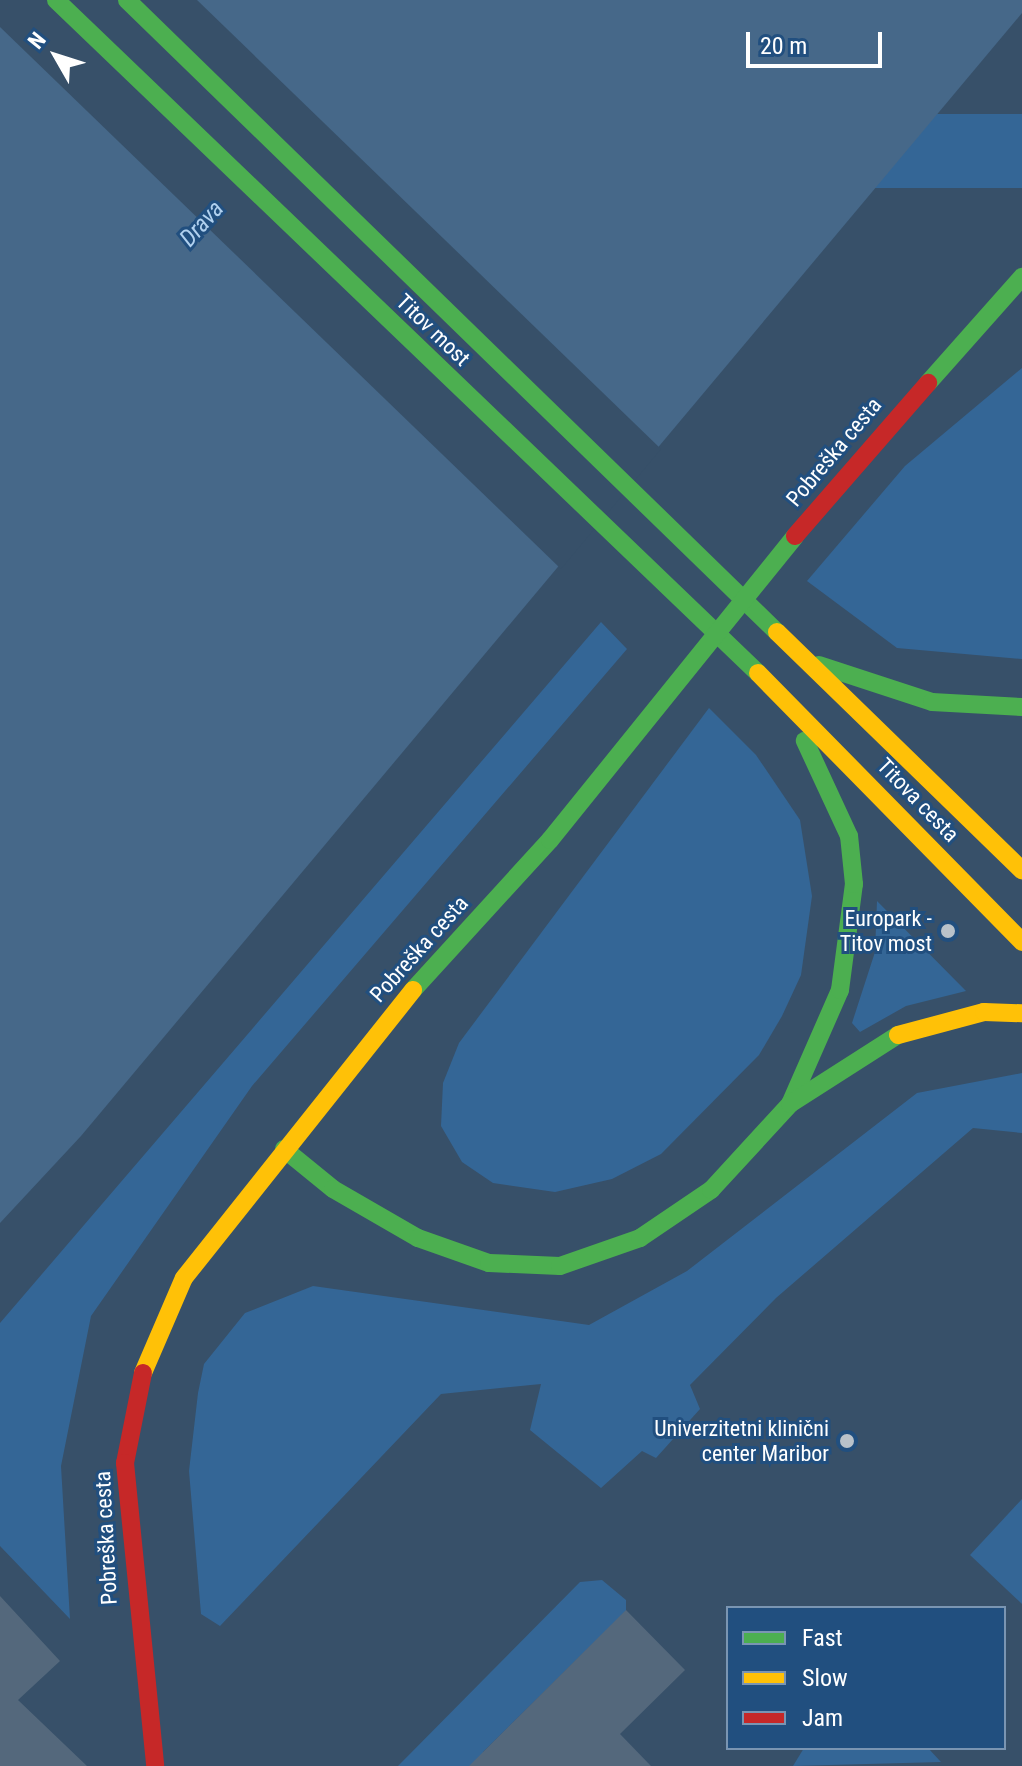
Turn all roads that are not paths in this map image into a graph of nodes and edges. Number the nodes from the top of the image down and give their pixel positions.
1 (56, 0) edge
2 (127, 0) edge
3 (1022, 277) edge
4 (806, 660) junction
5 (779, 693) junction
6 (1022, 707) edge
7 (1022, 870) edge
8 (1022, 942) edge
9 (1022, 1013) edge
10 (790, 1104) junction
11 (284, 1149) junction
12 (155, 1766) edge

1 - 5 main road, Titov most
2 - 4 main road, Titov most
3 - 11 main road, Pobreška cesta
4 - 6 main road
4 - 7 main road, Titova cesta
5 - 8 main road, Titova cesta
5 - 10 main road
9 - 10 main road
10 - 11 main road
11 - 12 main road, Pobreška cesta

